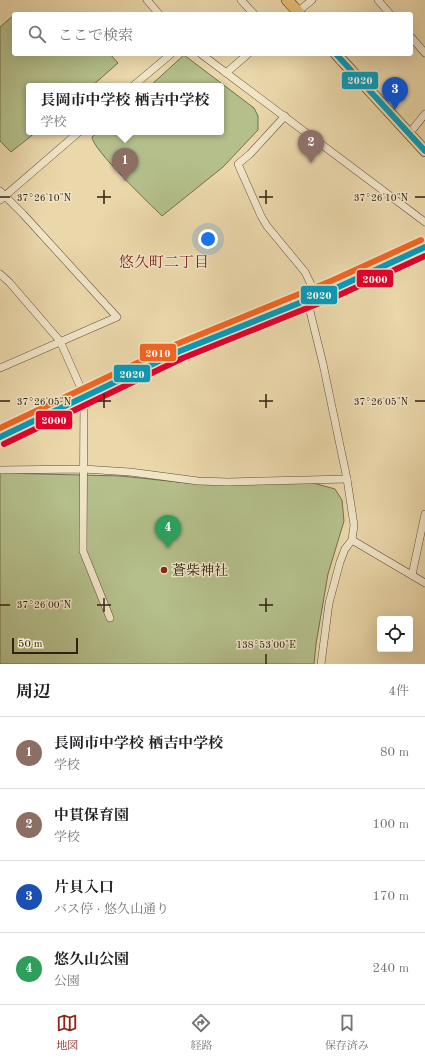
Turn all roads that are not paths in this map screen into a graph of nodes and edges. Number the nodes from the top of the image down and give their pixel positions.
1 (147, 0) edge
2 (241, 0) edge
3 (287, 0) edge
4 (312, 0) edge
5 (378, 0) edge
6 (157, 12) edge
7 (252, 12) edge
8 (297, 12) edge
9 (299, 12) edge
10 (388, 12) edge
11 (413, 39) edge
12 (425, 53) edge
13 (169, 56) edge
14 (204, 56) edge
15 (246, 56) edge
16 (338, 56) edge
17 (226, 73) junction
18 (137, 83) edge
19 (425, 114) edge
20 (285, 116) junction
21 (409, 134) junction
22 (75, 135) edge
23 (425, 152) edge
24 (2, 195) edge
25 (425, 222) edge
26 (425, 247) edge
27 (0, 274) edge
28 (311, 297) junction
29 (60, 341) junction
30 (1, 366) edge
31 (84, 395) junction
32 (0, 437) edge
33 (83, 469) junction
34 (0, 470) edge
35 (347, 479) junction
36 (425, 514) edge
37 (352, 540) junction
38 (412, 575) junction
39 (425, 583) edge
40 (110, 618) dead end
41 (321, 664) edge

1 - 6 street
2 - 7 street
3 - 8 main road
4 - 9 street
5 - 10 street
11 - 12 street
13 - 18 street
14 - 17 street
15 - 17 street
16 - 21 main road
17 - 20 street
19 - 21 street
20 - 25 street
20 - 28 street
21 - 23 main road
22 - 24 street
24 - 29 street
26 - 28 main road
27 - 29 street
28 - 31 main road
28 - 35 street
29 - 30 street
29 - 31 street
31 - 32 main road
31 - 33 street
33 - 34 street
33 - 35 street
33 - 40 street
35 - 37 street
36 - 38 street
37 - 38 street
37 - 41 street
38 - 39 street

